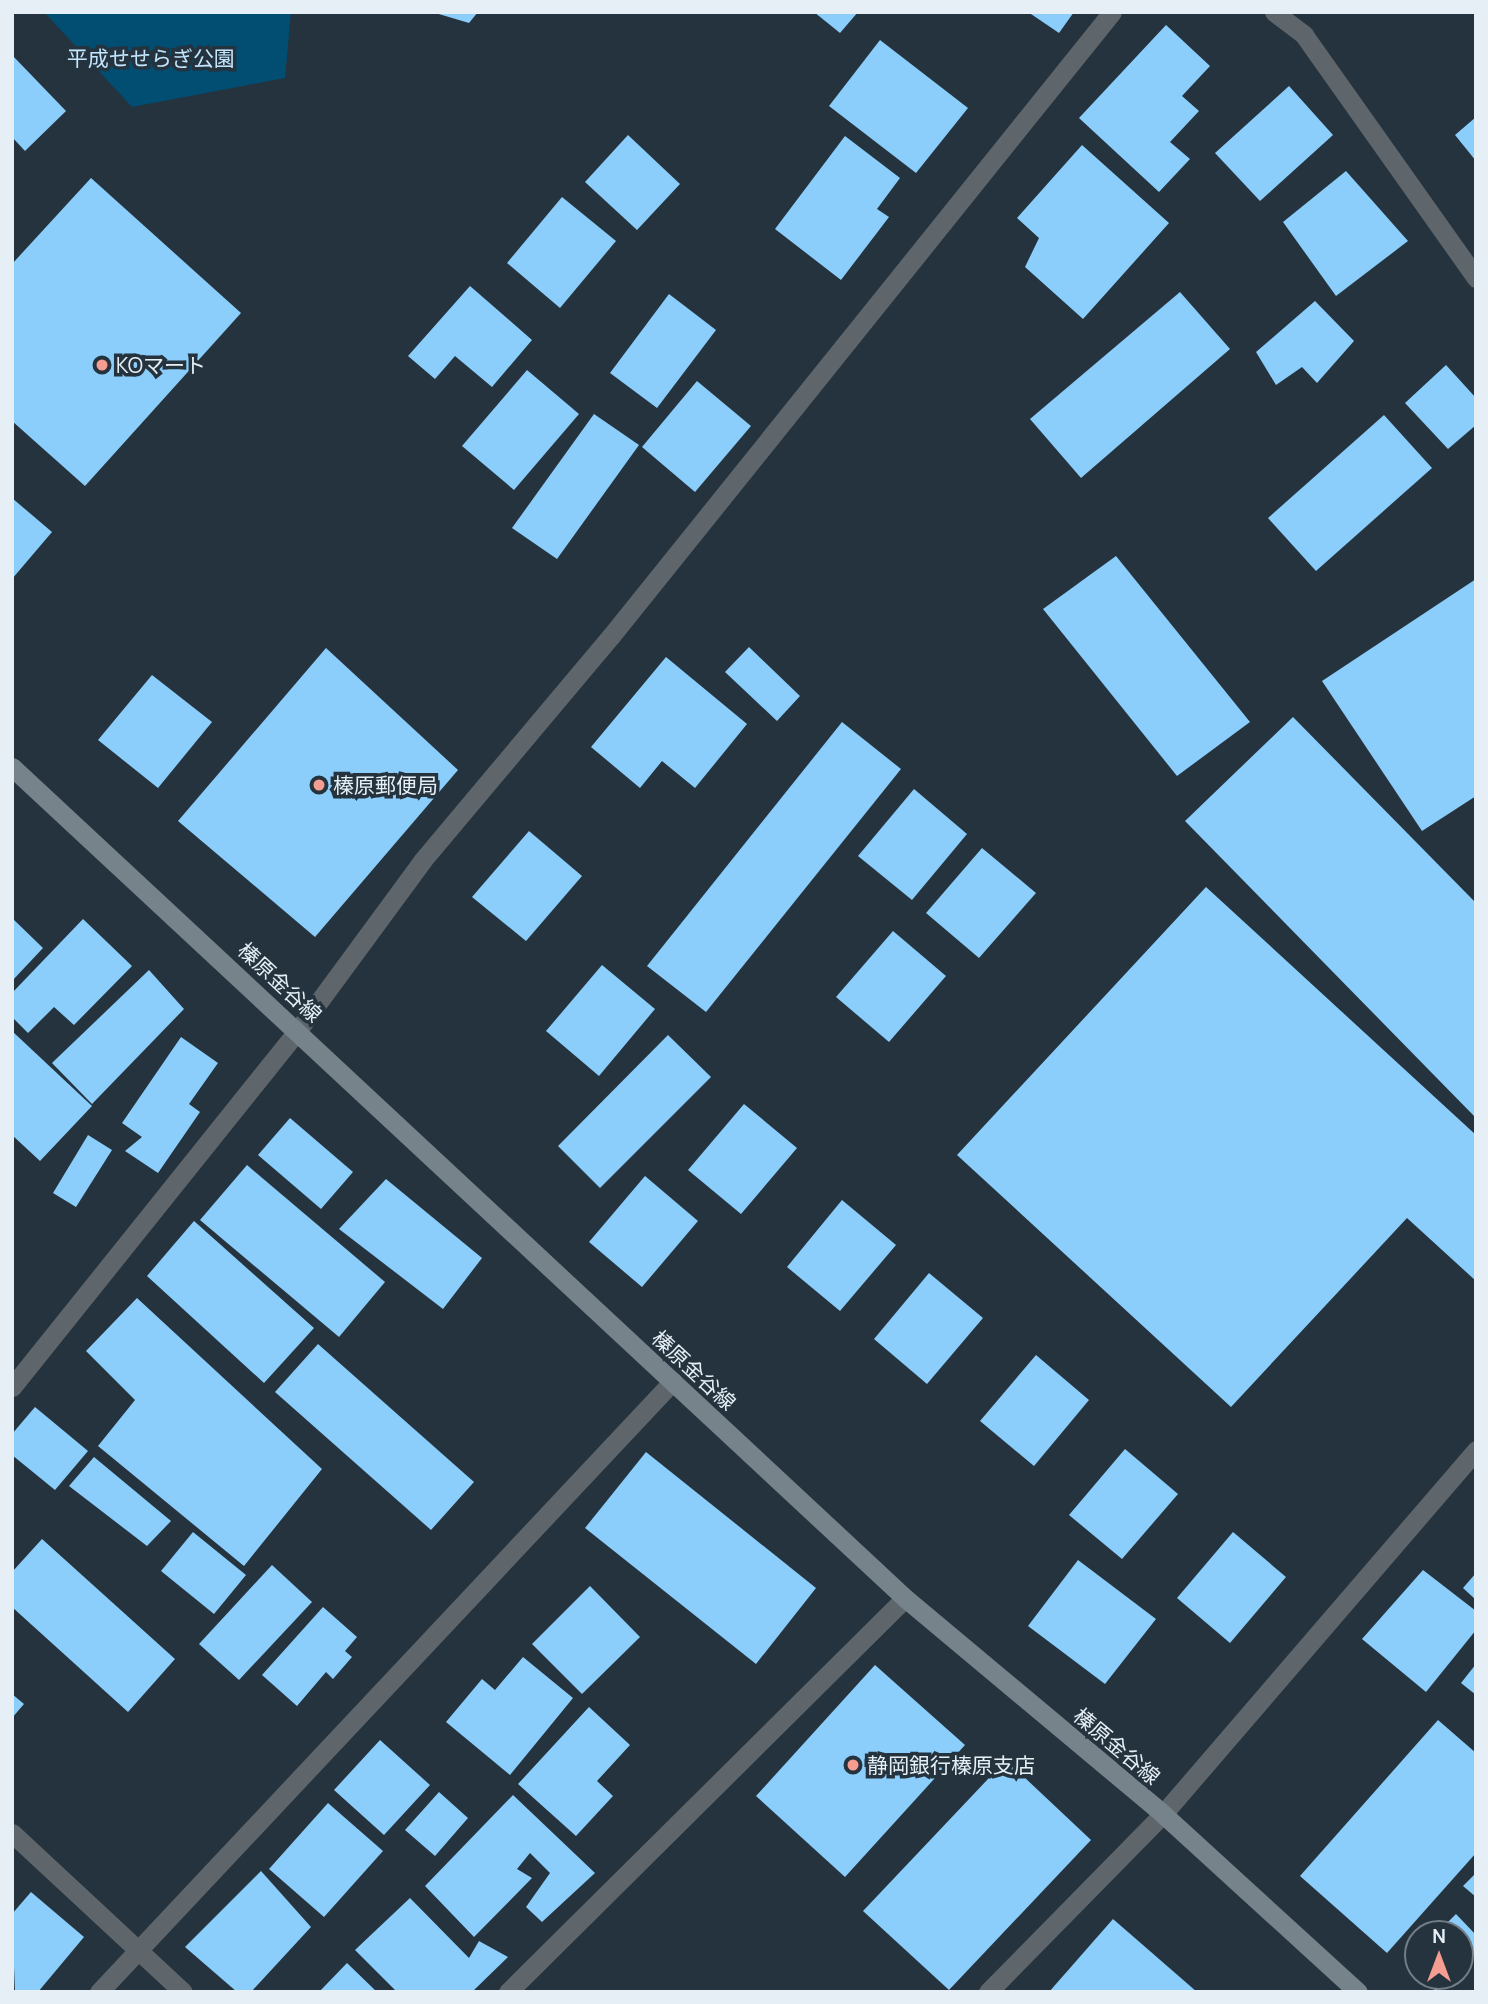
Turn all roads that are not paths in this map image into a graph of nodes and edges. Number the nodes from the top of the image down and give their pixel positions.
1 (1112, 12) edge
2 (1274, 12) edge
3 (1476, 278) edge
4 (12, 767) edge
5 (298, 1030) junction
6 (673, 1381) junction
7 (12, 1387) edge
8 (1476, 1450) edge
9 (905, 1598) junction
10 (1163, 1814) junction
11 (12, 1833) edge
12 (140, 1952) junction
13 (99, 1992) edge
14 (184, 1992) edge
15 (508, 1992) edge
16 (988, 1992) edge
17 (1357, 1992) edge

1 - 5 street
2 - 3 street
4 - 5 main road, 榛原金谷線
5 - 6 main road, 榛原金谷線
5 - 7 street
6 - 9 main road, 榛原金谷線
6 - 12 street
8 - 10 street
9 - 10 main road, 榛原金谷線
9 - 15 street
10 - 16 street
10 - 17 main road, 榛原金谷線
11 - 12 street
12 - 13 street
12 - 14 street

